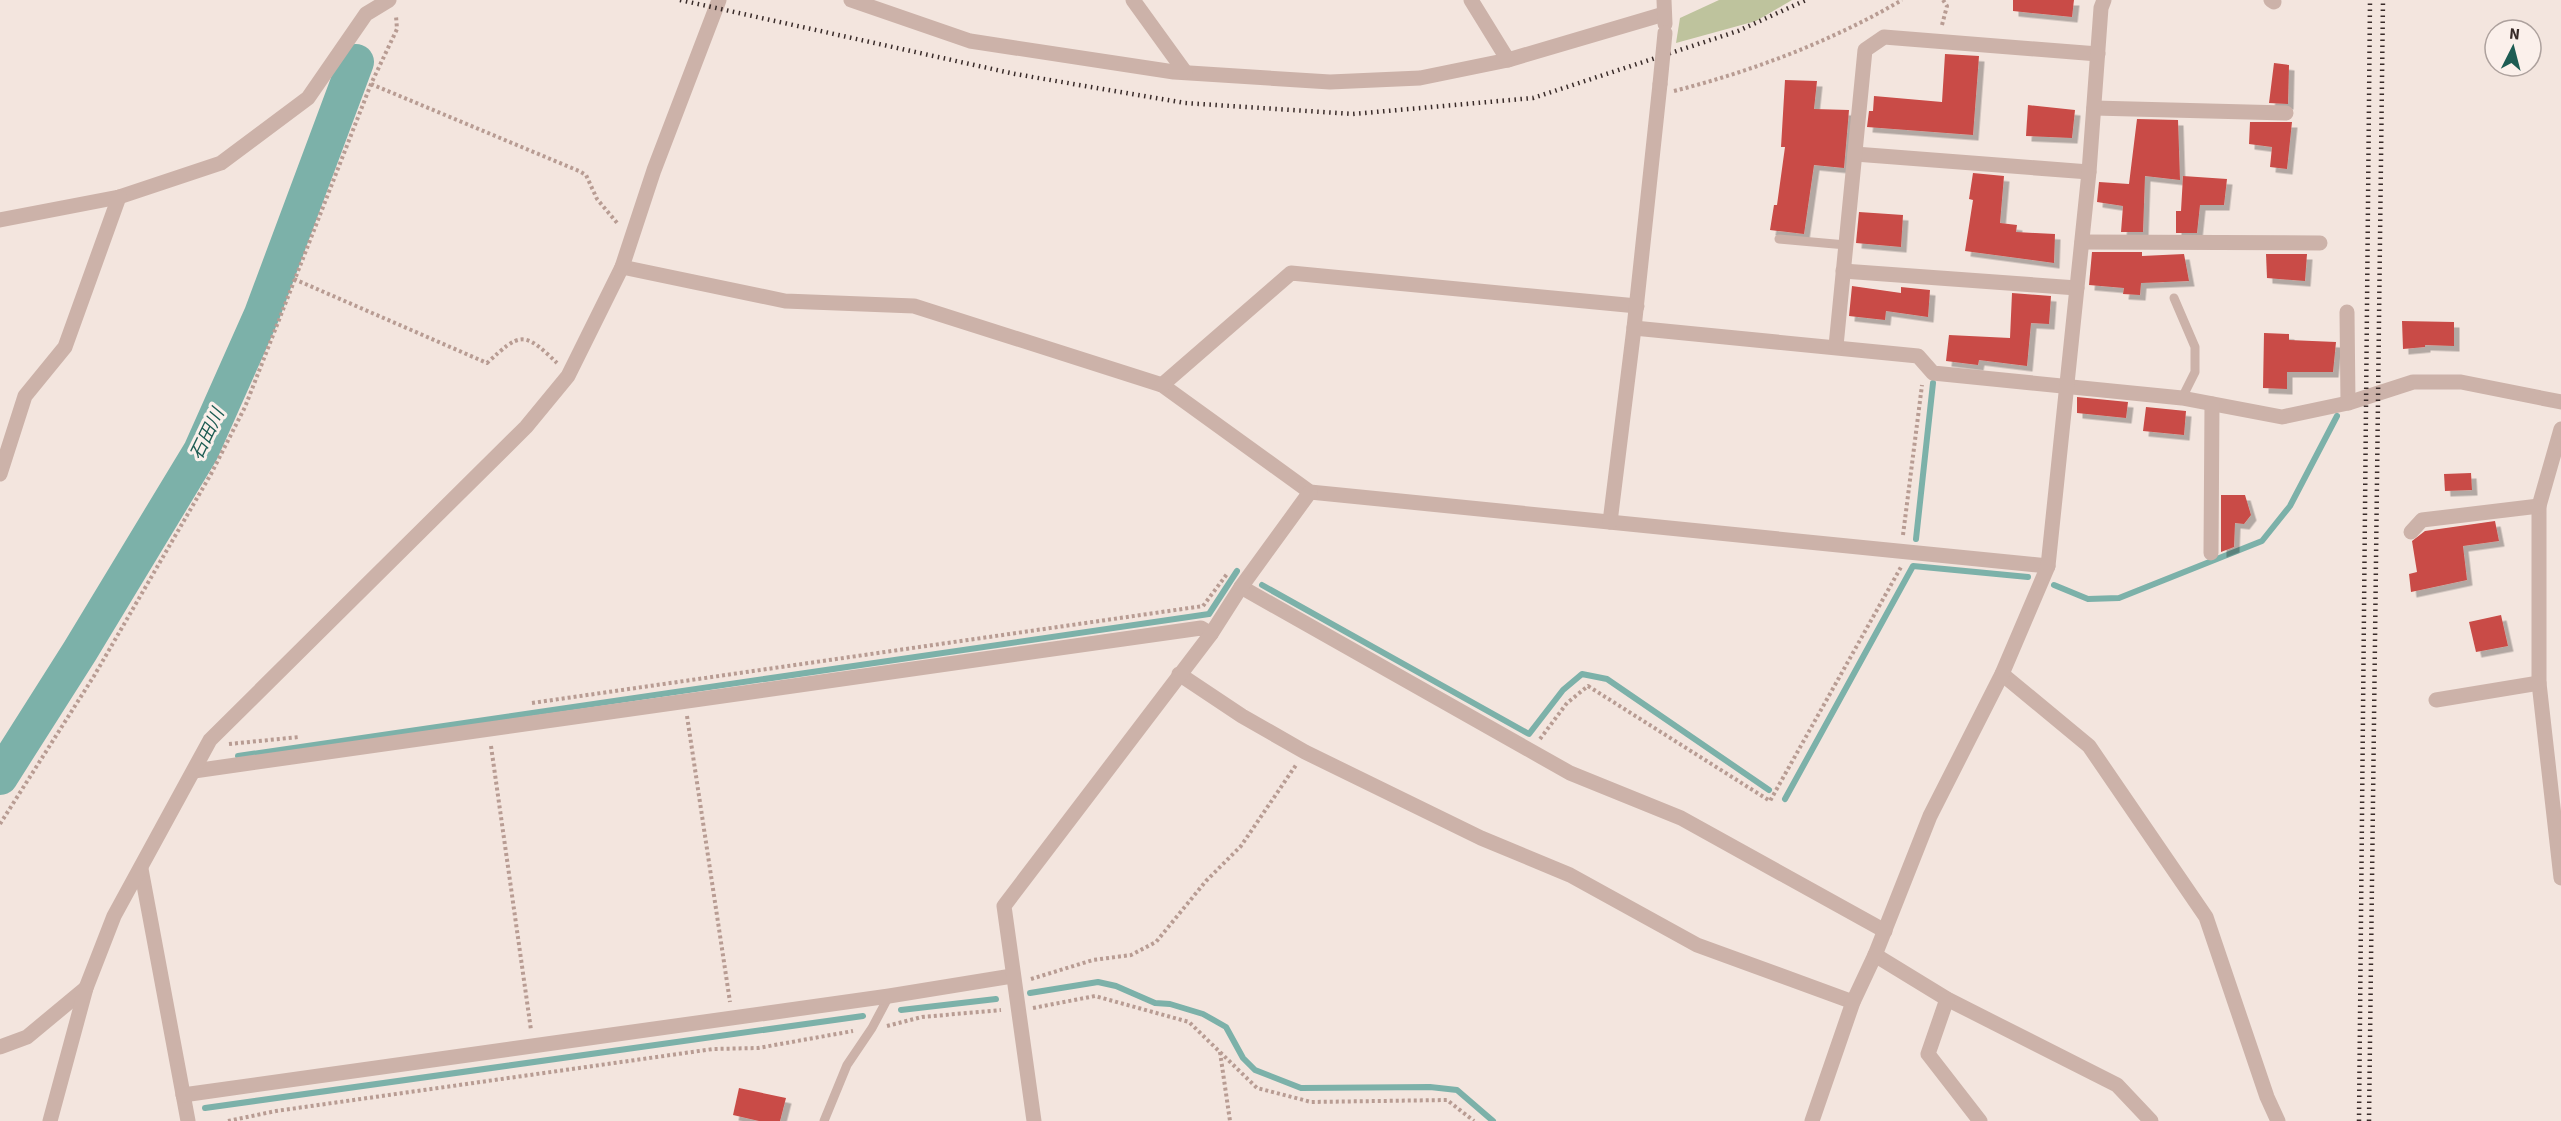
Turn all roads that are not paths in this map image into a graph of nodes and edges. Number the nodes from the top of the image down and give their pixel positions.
1 (719, 0) edge
2 (851, 0) edge
3 (1133, 0) edge
4 (1471, 0) edge
5 (2100, 3) edge
6 (392, 5) edge
7 (1664, 7) edge
8 (2098, 54) junction
9 (1508, 60) junction
10 (1185, 72) junction
11 (2094, 108) junction
12 (2286, 113) dead end
13 (1855, 154) junction
14 (2089, 172) junction
15 (119, 197) junction
16 (0, 220) edge
17 (1779, 239) dead end
18 (2082, 242) junction
19 (2320, 243) dead end
20 (1846, 245) junction
21 (622, 267) junction
22 (1843, 271) junction
23 (2078, 288) junction
24 (2174, 298) dead end
25 (1637, 306) junction
26 (2347, 312) dead end
27 (1634, 328) junction
28 (1836, 346) junction
29 (1162, 385) junction
30 (2067, 387) junction
31 (2182, 398) junction
32 (2561, 402) edge
33 (2348, 403) junction
34 (2212, 404) junction
35 (2561, 429) edge
36 (0, 474) edge
37 (1310, 492) junction
38 (2539, 506) junction
39 (1610, 522) junction
40 (2411, 532) dead end
41 (2211, 553) dead end
42 (2048, 566) junction
43 (1241, 587) junction
44 (1211, 634) junction
45 (1179, 674) junction
46 (2002, 674) junction
47 (2539, 683) junction
48 (2436, 700) dead end
49 (194, 771) junction
50 (141, 869) junction
51 (2561, 878) edge
52 (1885, 931) junction
53 (1875, 955) junction
54 (1012, 980) junction
55 (86, 988) junction
56 (889, 996) junction
57 (1947, 999) junction
58 (1853, 1002) junction
59 (0, 1047) edge
60 (183, 1095) junction
61 (50, 1121) edge
62 (188, 1121) edge
63 (824, 1121) edge
64 (1034, 1121) edge
65 (1812, 1121) edge
66 (1980, 1121) edge
67 (2151, 1121) edge
68 (2278, 1121) edge

1 - 21 street
2 - 10 street
3 - 10 street
4 - 9 street
5 - 8 street
6 - 15 street
7 - 9 street
7 - 25 street, bridge
8 - 11 street
8 - 13 street
9 - 10 street
11 - 12 street
11 - 14 street
13 - 14 street
13 - 20 street
14 - 18 street
15 - 16 street
15 - 36 street
17 - 20 lane
18 - 19 street
18 - 23 street
20 - 22 street
21 - 29 street
21 - 49 street
22 - 23 street
22 - 28 street
23 - 30 street
24 - 31 lane
25 - 27 street
25 - 29 street
26 - 33 street
27 - 28 street
27 - 39 street
28 - 30 street
29 - 37 street
30 - 31 street
30 - 42 street
31 - 34 street
32 - 33 street
33 - 34 street
34 - 41 street
35 - 38 street
37 - 39 street
37 - 43 street
38 - 40 street
38 - 47 street
39 - 42 street
42 - 46 street
43 - 44 street
43 - 52 street
44 - 45 street
44 - 49 street
45 - 54 street
45 - 58 street
46 - 52 street
46 - 68 street
47 - 48 street
47 - 51 street
49 - 50 street
50 - 55 street
50 - 60 street
52 - 53 street
53 - 57 street
53 - 58 street
54 - 56 street
54 - 64 street
55 - 59 street
55 - 61 street
56 - 60 street
56 - 63 lane
57 - 66 street
57 - 67 street
58 - 65 street
60 - 62 street

